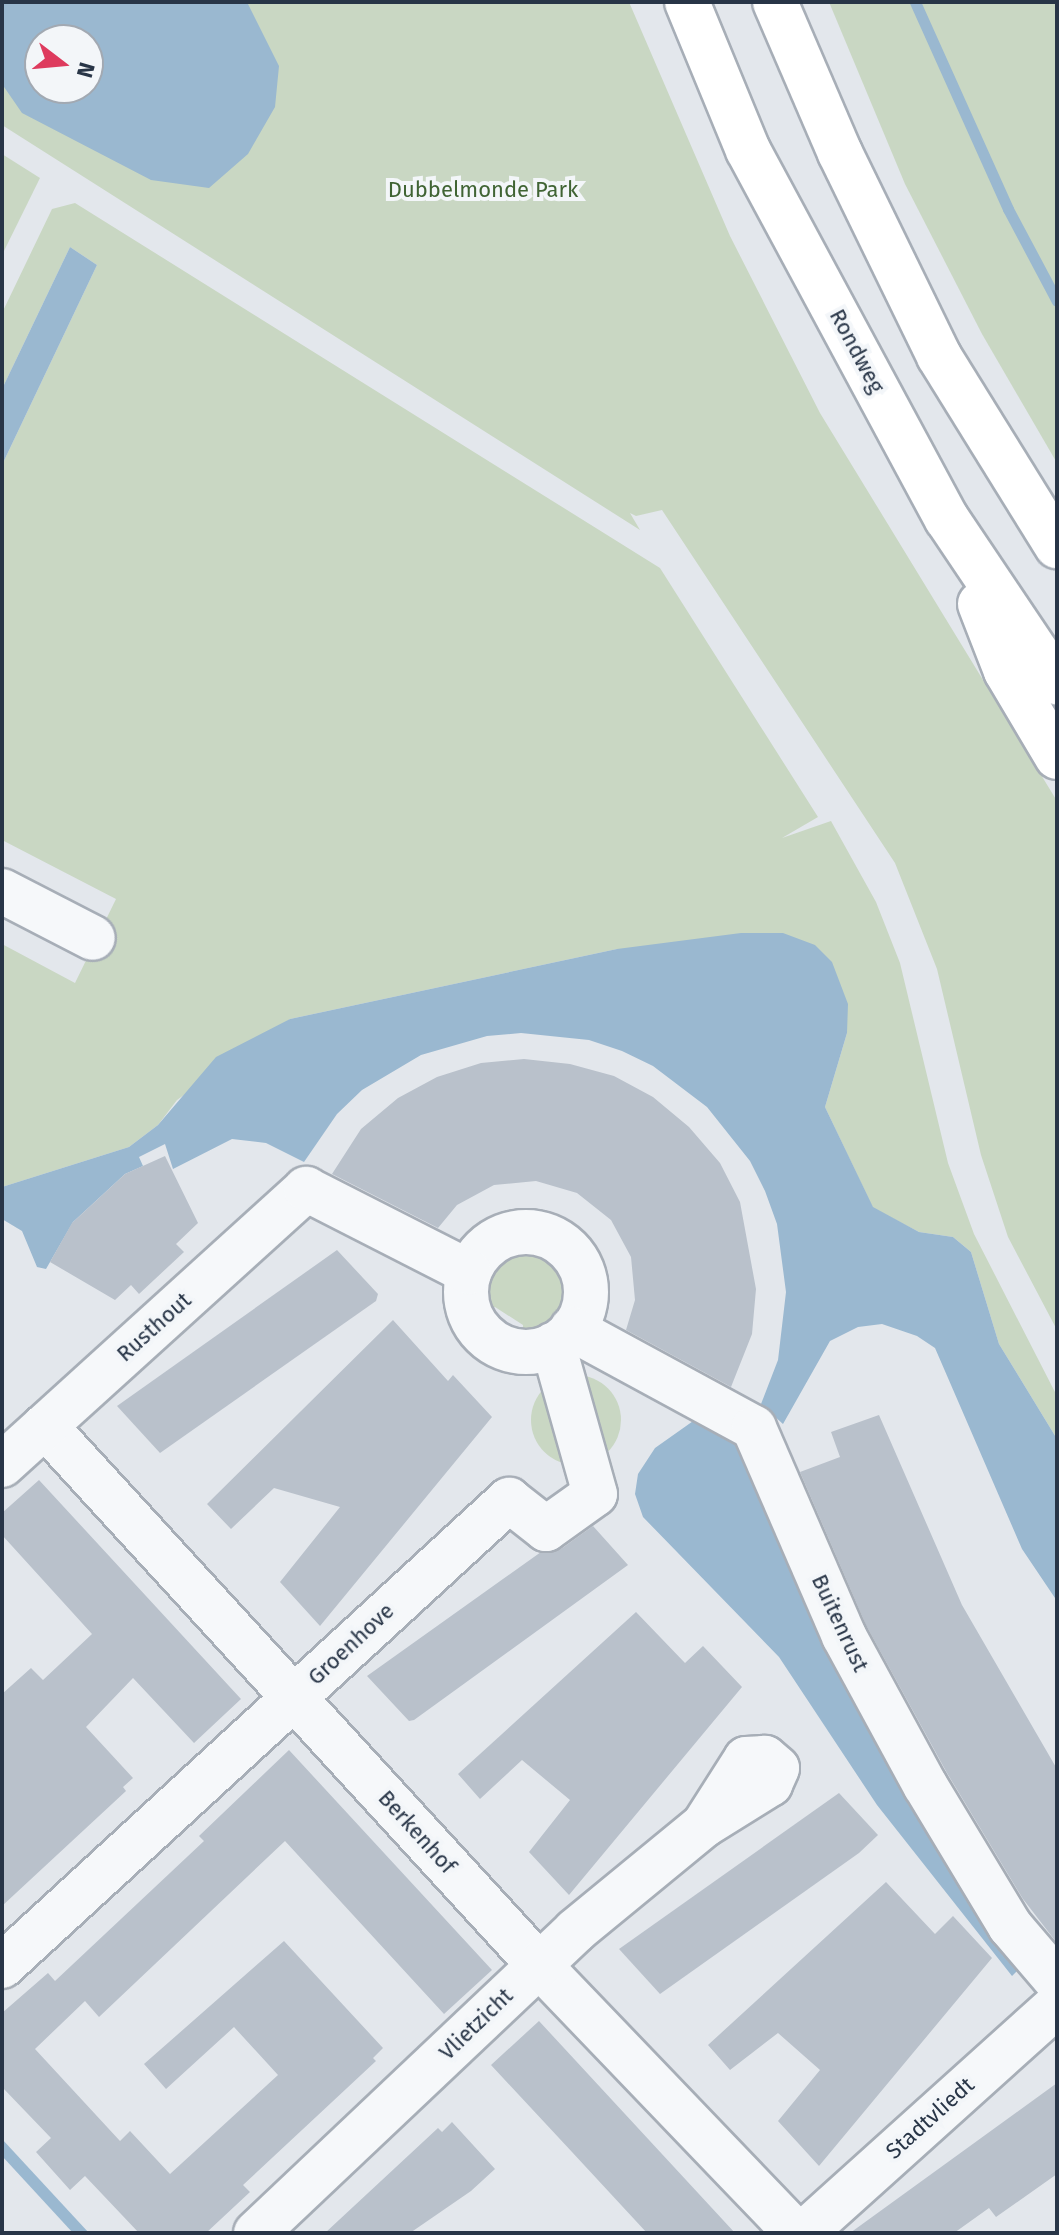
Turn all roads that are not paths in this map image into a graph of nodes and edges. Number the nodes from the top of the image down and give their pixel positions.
1 (687, 2) edge
2 (775, 2) edge
3 (947, 519) junction
4 (1057, 546) edge
5 (1057, 683) edge
6 (1057, 757) edge
7 (2, 891) edge
8 (93, 938) dead end
9 (469, 1272) junction
10 (563, 1337) junction
11 (45, 1426) junction
12 (2, 1465) edge
13 (294, 1697) junction
14 (704, 1825) dead end
15 (538, 1964) junction
16 (2, 1966) edge
17 (1057, 1981) edge
18 (1057, 2005) edge
19 (256, 2233) edge
20 (796, 2233) edge
21 (804, 2233) edge

1 - 3 highway, Rondweg
2 - 4 highway
3 - 5 highway, Rondweg
3 - 6 highway
7 - 8 street
9 - 10 street
9 - 10 street
9 - 11 street, Rusthout
10 - 13 street, Groenhove
10 - 17 street, Buitenrust
11 - 12 street, Rusthout
11 - 13 street, Berkenhof
13 - 15 street, Berkenhof
13 - 16 street, Groenhove
14 - 15 street, Vlietzicht
15 - 19 street, Vlietzicht
15 - 20 street, Berkenhof
18 - 21 street, Stadtvliedt

